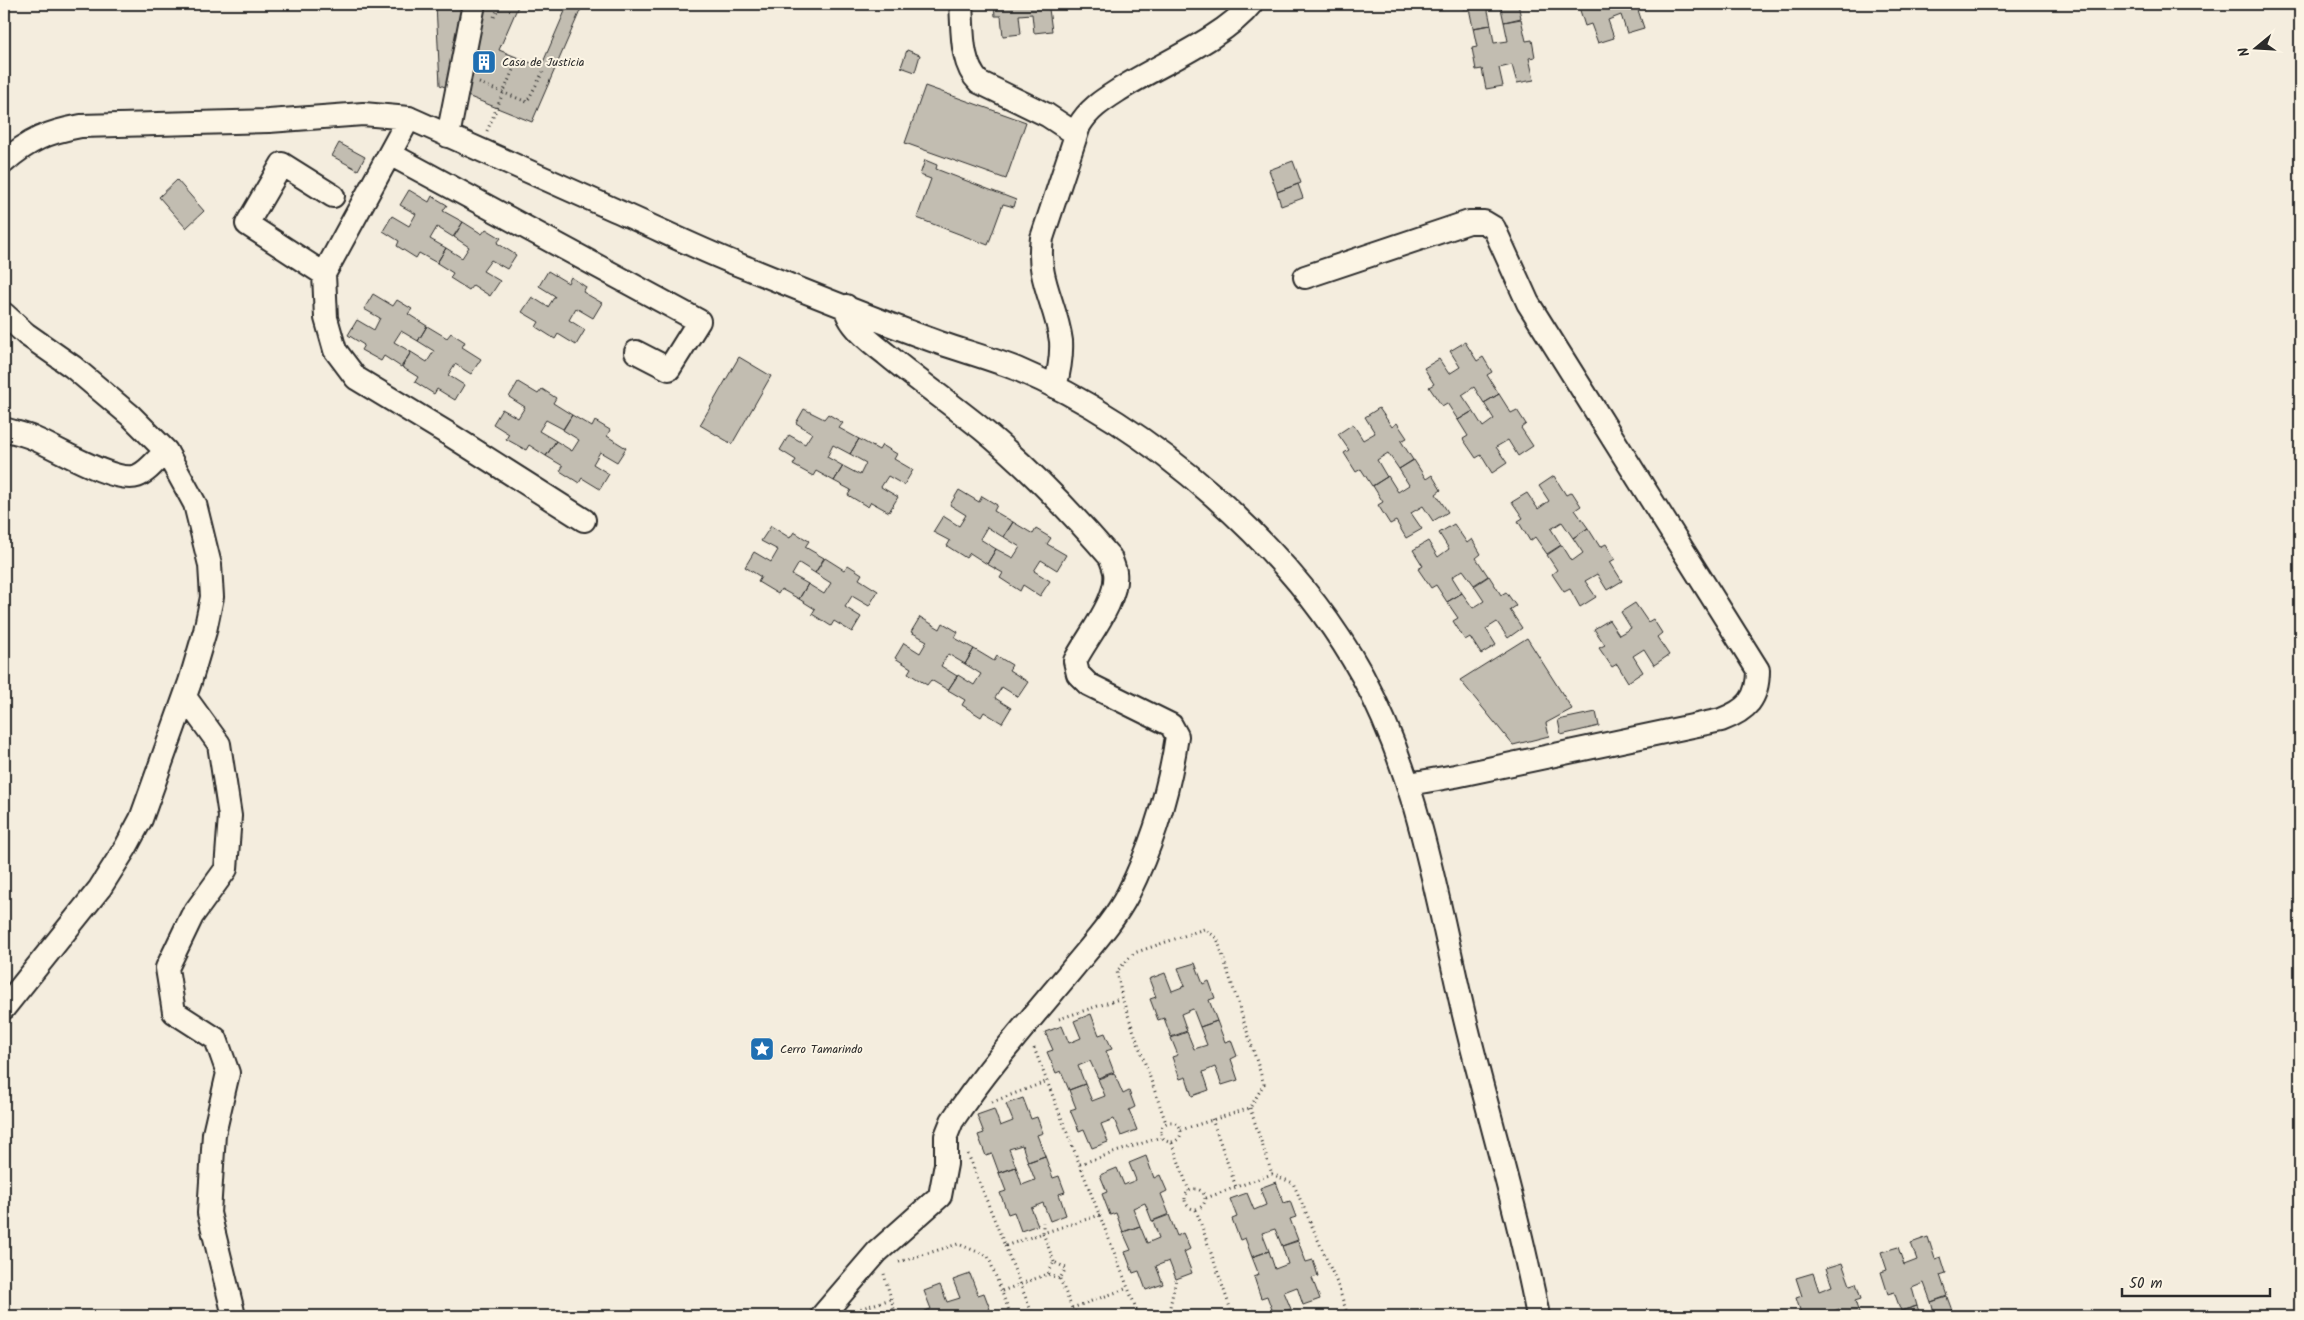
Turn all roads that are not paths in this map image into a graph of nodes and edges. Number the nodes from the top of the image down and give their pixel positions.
1 (474, 4) edge
2 (961, 4) edge
3 (1250, 4) edge
4 (409, 118) junction
5 (1076, 134) junction
6 (448, 136) junction
7 (390, 154) junction
8 (4, 162) edge
9 (333, 196) dead end
10 (324, 274) junction
11 (1305, 277) dead end
12 (846, 306) junction
13 (4, 314) edge
14 (636, 352) dead end
15 (1055, 387) junction
16 (4, 429) edge
17 (166, 451) junction
18 (584, 520) dead end
19 (185, 697) junction
20 (1409, 784) junction
21 (4, 1008) edge
22 (234, 1316) edge
23 (822, 1316) edge
24 (1538, 1316) edge

1 - 6 street
2 - 5 street
3 - 5 street
4 - 6 street
4 - 7 street
4 - 8 street
5 - 15 street
6 - 12 street
7 - 10 street
7 - 14 street
9 - 10 street
10 - 18 street
11 - 20 street
12 - 15 street
12 - 23 street
13 - 17 street
15 - 20 street
16 - 17 street
17 - 19 street
19 - 21 street
19 - 22 street
20 - 24 street

